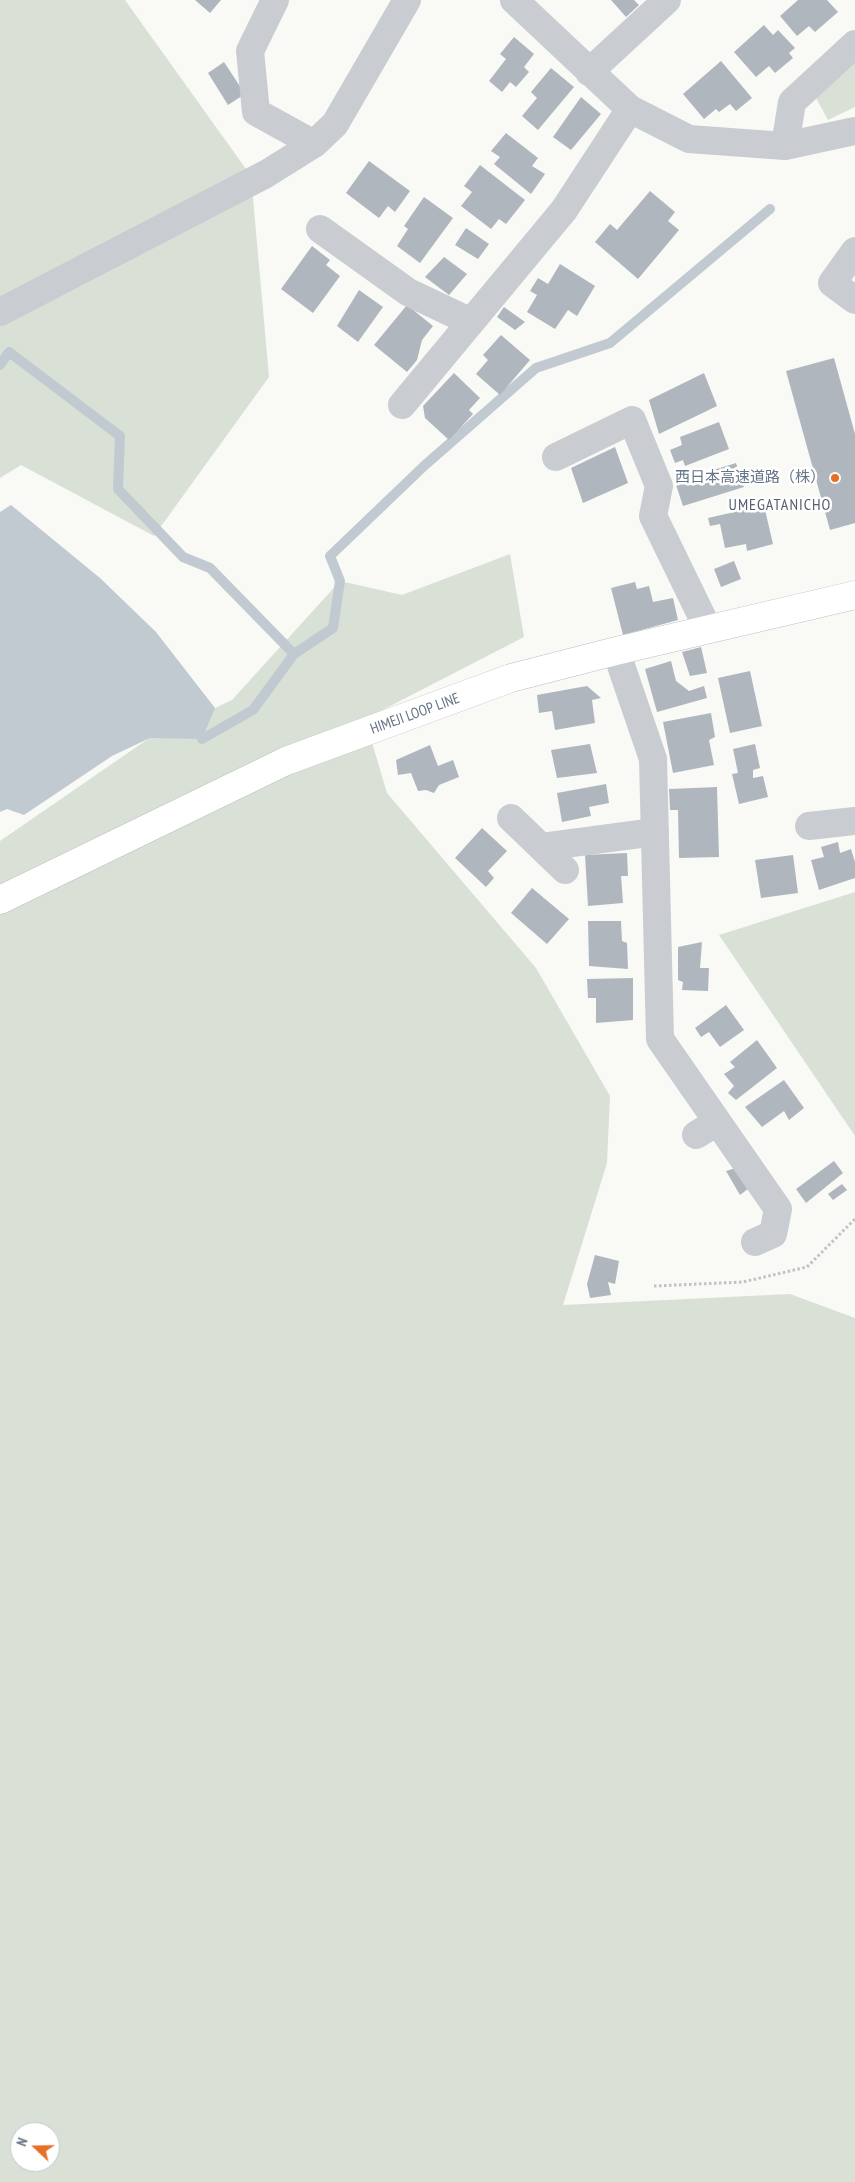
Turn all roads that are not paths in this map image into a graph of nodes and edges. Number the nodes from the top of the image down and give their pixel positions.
1 (275, 0) edge
2 (408, 0) edge
3 (514, 0) edge
4 (667, 0) edge
5 (855, 44) edge
6 (589, 72) junction
7 (630, 108) junction
8 (855, 131) edge
9 (314, 144) junction
10 (785, 146) junction
11 (320, 229) dead end
12 (855, 251) edge
13 (855, 300) edge
14 (0, 312) edge
15 (470, 322) junction
16 (402, 405) dead end
17 (556, 457) dead end
18 (855, 595) edge
19 (708, 629) junction
20 (616, 651) junction
21 (511, 818) dead end
22 (855, 821) edge
23 (809, 826) dead end
24 (655, 832) junction
25 (542, 847) junction
26 (565, 870) dead end
27 (0, 900) edge
28 (755, 1242) dead end

1 - 9 street
2 - 9 street
3 - 6 street
4 - 6 street
5 - 10 street
6 - 7 street
7 - 10 street
7 - 15 street
8 - 10 street
9 - 14 street
11 - 15 street
12 - 13 street
15 - 16 street
17 - 19 street
18 - 19 main road, HIMEJI LOOP LINE
19 - 20 main road, HIMEJI LOOP LINE
20 - 24 street
20 - 27 main road, HIMEJI LOOP LINE
21 - 25 street
22 - 23 street
24 - 25 street
24 - 28 street
25 - 26 street

